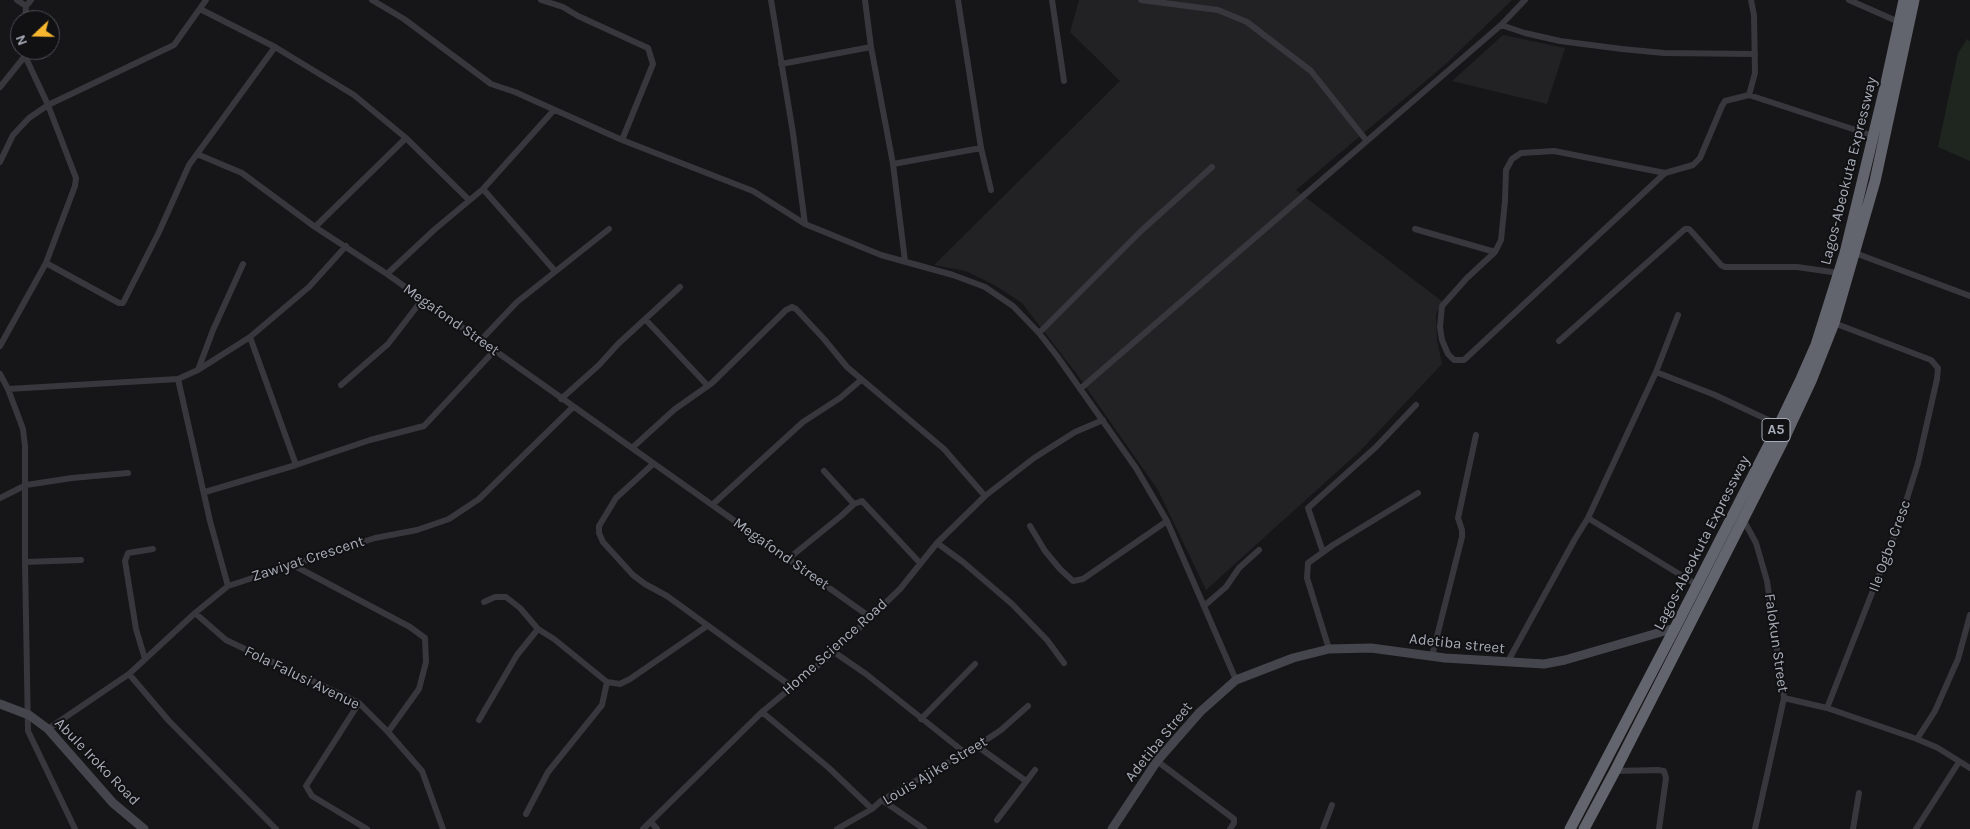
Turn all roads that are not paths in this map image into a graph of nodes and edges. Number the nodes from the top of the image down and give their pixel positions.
1 (17, 0) edge
2 (31, 0) edge
3 (206, 0) edge
4 (372, 0) edge
5 (541, 0) edge
6 (569, 0) edge
7 (771, 0) edge
8 (866, 0) edge
9 (958, 0) edge
10 (1052, 0) edge
11 (1141, 0) edge
12 (1525, 0) edge
13 (1751, 0) edge
14 (1848, 0) edge
15 (1904, 0) edge
16 (1914, 0) edge
17 (26, 6) junction
18 (563, 7) junction
19 (200, 9) junction
20 (26, 10) edge
21 (1899, 22) junction
22 (1501, 25) junction
23 (274, 47) junction
24 (871, 47) junction
25 (1755, 54) junction
26 (20, 60) edge
27 (28, 60) edge
28 (781, 64) junction
29 (1064, 81) dead end
30 (0, 87) edge
31 (1749, 94) junction
32 (48, 105) junction
33 (554, 110) junction
34 (1874, 136) junction
35 (406, 138) junction
36 (622, 140) junction
37 (1366, 140) junction
38 (981, 148) junction
39 (197, 154) junction
40 (0, 162) edge
41 (893, 164) junction
42 (1212, 166) dead end
43 (1664, 173) junction
44 (483, 189) junction
45 (991, 190) dead end
46 (469, 200) junction
47 (806, 224) junction
48 (316, 227) junction
49 (609, 229) dead end
50 (1416, 229) dead end
51 (346, 246) junction
52 (1495, 252) junction
53 (1855, 253) junction
54 (905, 261) junction
55 (46, 263) junction
56 (244, 264) dead end
57 (555, 271) junction
58 (1839, 273) junction
59 (387, 274) junction
60 (680, 287) dead end
61 (1970, 296) edge
62 (422, 300) junction
63 (1678, 315) dead end
64 (645, 318) junction
65 (1834, 324) junction
66 (1039, 333) junction
67 (250, 338) junction
68 (480, 341) junction
69 (1559, 341) dead end
70 (0, 346) edge
71 (494, 351) junction
72 (198, 370) junction
73 (1656, 372) junction
74 (0, 374) edge
75 (178, 379) junction
76 (861, 380) junction
77 (341, 385) dead end
78 (708, 386) junction
79 (8, 389) junction
80 (1080, 390) junction
81 (561, 399) junction
82 (1416, 405) dead end
83 (572, 406) junction
84 (1103, 420) junction
85 (1779, 425) junction
86 (1476, 435) dead end
87 (632, 448) junction
88 (653, 464) junction
89 (296, 465) junction
90 (824, 471) dead end
91 (128, 473) dead end
92 (26, 485) junction
93 (205, 492) junction
94 (1418, 493) dead end
95 (985, 496) junction
96 (0, 498) edge
97 (854, 504) junction
98 (712, 505) junction
99 (1588, 518) junction
100 (1743, 519) junction
101 (1167, 522) junction
102 (1030, 526) dead end
103 (937, 543) junction
104 (153, 549) dead end
105 (1260, 550) dead end
106 (1323, 552) junction
107 (788, 559) junction
108 (81, 560) dead end
109 (25, 562) junction
110 (920, 563) junction
111 (291, 564) junction
112 (1697, 585) junction
113 (228, 586) junction
114 (484, 602) dead end
115 (1204, 606) junction
116 (195, 613) junction
117 (1970, 615) edge
118 (870, 617) junction
119 (707, 626) junction
120 (1676, 628) junction
121 (538, 629) junction
122 (1329, 648) junction
123 (834, 652) junction
124 (1432, 656) junction
125 (145, 659) junction
126 (1064, 662) dead end
127 (1507, 662) junction
128 (975, 664) dead end
129 (130, 674) junction
130 (1236, 680) junction
131 (607, 682) junction
132 (791, 686) junction
133 (1784, 698) junction
134 (359, 703) junction
135 (0, 704) edge
136 (1028, 706) dead end
137 (1827, 708) junction
138 (762, 712) junction
139 (29, 715) junction
140 (921, 719) junction
141 (479, 720) dead end
142 (48, 729) junction
143 (388, 732) junction
144 (1917, 739) junction
145 (977, 746) junction
146 (964, 752) junction
147 (1158, 761) junction
148 (1959, 762) junction
149 (1970, 768) edge
150 (1035, 770) dead end
151 (1615, 771) junction
152 (1026, 781) junction
153 (1859, 793) dead end
154 (882, 800) junction
155 (1332, 805) dead end
156 (872, 809) junction
157 (526, 814) dead end
158 (997, 820) dead end
159 (651, 822) junction
160 (75, 829) edge
161 (144, 829) edge
162 (276, 829) edge
163 (367, 829) edge
164 (442, 829) edge
165 (643, 829) edge
166 (657, 829) edge
167 (837, 829) edge
168 (924, 829) edge
169 (1112, 829) edge
170 (1230, 829) edge
171 (1323, 829) edge
172 (1570, 829) edge
173 (1584, 829) edge
174 (1659, 829) edge
175 (1755, 829) edge
176 (1853, 829) edge
177 (1916, 829) edge

1 - 17 street
2 - 17 street
3 - 19 street
4 - 33 street
5 - 18 street
6 - 18 street
7 - 28 street
8 - 24 street
9 - 38 street
10 - 29 street
11 - 37 street
12 - 22 street
13 - 25 street
14 - 21 street
15 - 21 highway, Lagos-Abeokuta Expressway / A5
16 - 53 highway, Lagos-Abeokuta Expressway / A5
17 - 20 street
18 - 36 street
19 - 23 street
19 - 32 street
21 - 34 highway, Lagos-Abeokuta Expressway / A5
22 - 25 street
22 - 37 street
23 - 35 street
23 - 39 street
24 - 28 street
24 - 41 street
25 - 31 street
26 - 30 street
27 - 32 street
28 - 47 street
31 - 34 street
31 - 43 street
32 - 40 street
32 - 55 street
33 - 36 street
33 - 44 street
34 - 58 highway, Lagos-Abeokuta Expressway / A5
35 - 46 street
35 - 48 street
36 - 47 street
37 - 80 street
38 - 41 street
38 - 45 street
39 - 48 street, Megafond Street
39 - 55 street
41 - 54 street
42 - 66 street
43 - 52 street
43 - 52 street
44 - 46 street
44 - 57 street
46 - 59 street
47 - 54 street
48 - 51 street, Megafond Street
49 - 57 street
50 - 52 street
51 - 59 street, Megafond Street
51 - 67 street
53 - 61 street
53 - 65 highway, Lagos-Abeokuta Expressway / A5
54 - 66 street
55 - 70 street
56 - 72 street
57 - 68 street
58 - 69 street
58 - 85 highway, Lagos-Abeokuta Expressway / A5
59 - 62 street, Megafond Street
60 - 64 street
62 - 68 street, Megafond Street
62 - 77 street
63 - 73 street
64 - 78 street
64 - 81 street
65 - 100 highway, Lagos-Abeokuta Expressway / A5
65 - 137 street, Ile Ogbo Cresc
66 - 80 street
67 - 72 street
67 - 89 street
68 - 71 street, Megafond Street
71 - 81 street, Megafond Street
71 - 89 street
72 - 75 street
73 - 85 street
73 - 99 street
74 - 79 street
75 - 79 street
75 - 93 street
76 - 78 street
76 - 95 street
76 - 98 street
78 - 87 street
79 - 92 street
80 - 84 street
81 - 83 street, Megafond Street
82 - 106 street
83 - 87 street, Megafond Street
83 - 111 street, Zawiyat Crescent
84 - 95 street, Home Science Road
84 - 101 street
85 - 112 highway, Lagos-Abeokuta Expressway / A5
86 - 124 street
87 - 88 street, Megafond Street
88 - 98 street, Megafond Street
88 - 119 street
89 - 93 street
90 - 97 street
91 - 92 street
92 - 96 street
92 - 109 street
93 - 113 street
94 - 106 street
95 - 103 street, Home Science Road
97 - 107 street
97 - 110 street
98 - 107 street, Megafond Street
99 - 112 street
99 - 127 street
100 - 133 street, Falokun Street
100 - 151 highway, Lagos-Abeokuta Expressway / A5
101 - 102 street
101 - 115 street
103 - 110 street, Home Science Road
103 - 126 street
104 - 125 street
105 - 115 street
106 - 122 street
107 - 118 street, Megafond Street
108 - 109 street
109 - 139 street
110 - 118 street, Home Science Road
111 - 113 street, Zawiyat Crescent
111 - 143 street
112 - 120 highway, Lagos-Abeokuta Expressway / A5
113 - 116 street, Zawiyat Crescent
114 - 121 street
115 - 130 street
116 - 125 street, Zawiyat Crescent
116 - 134 street, Fola Falusi Avenue
117 - 144 street
118 - 123 street, Home Science Road
119 - 131 street
119 - 132 street
120 - 127 street, Adetiba street
120 - 172 highway, Lagos-Abeokuta Expressway / A5
121 - 131 street
121 - 141 street
122 - 124 street, Adetiba street
122 - 130 street, Adetiba street
123 - 132 street, Home Science Road
123 - 140 street
124 - 127 street, Adetiba street
125 - 129 street, Zawiyat Crescent
128 - 140 street
129 - 142 street, Zawiyat Crescent
129 - 162 street
130 - 147 street, Adetiba Street
131 - 157 street
132 - 138 street, Home Science Road
133 - 137 street
133 - 175 street, Falokun Street
134 - 143 street, Fola Falusi Avenue
134 - 163 street
135 - 139 street, Abule Iroko Road
136 - 145 street, Louis Ajike Street
137 - 144 street
138 - 156 street
138 - 159 street, Home Science Road
139 - 142 street, Abule Iroko Road
139 - 160 street
140 - 146 street
142 - 161 street, Abule Iroko Road
143 - 164 street, Fola Falusi Avenue
144 - 148 street
145 - 146 street, Louis Ajike Street
145 - 152 street
146 - 154 street, Louis Ajike Street
147 - 169 street, Adetiba Street
147 - 170 street
148 - 149 street
148 - 177 street
150 - 152 street
151 - 173 highway, Lagos-Abeokuta Expressway / A5
151 - 174 street
152 - 158 street
153 - 176 street
154 - 156 street, Louis Ajike Street
154 - 168 street
155 - 171 street
156 - 167 street, Louis Ajike Street
159 - 165 street, Home Science Road
159 - 166 street

